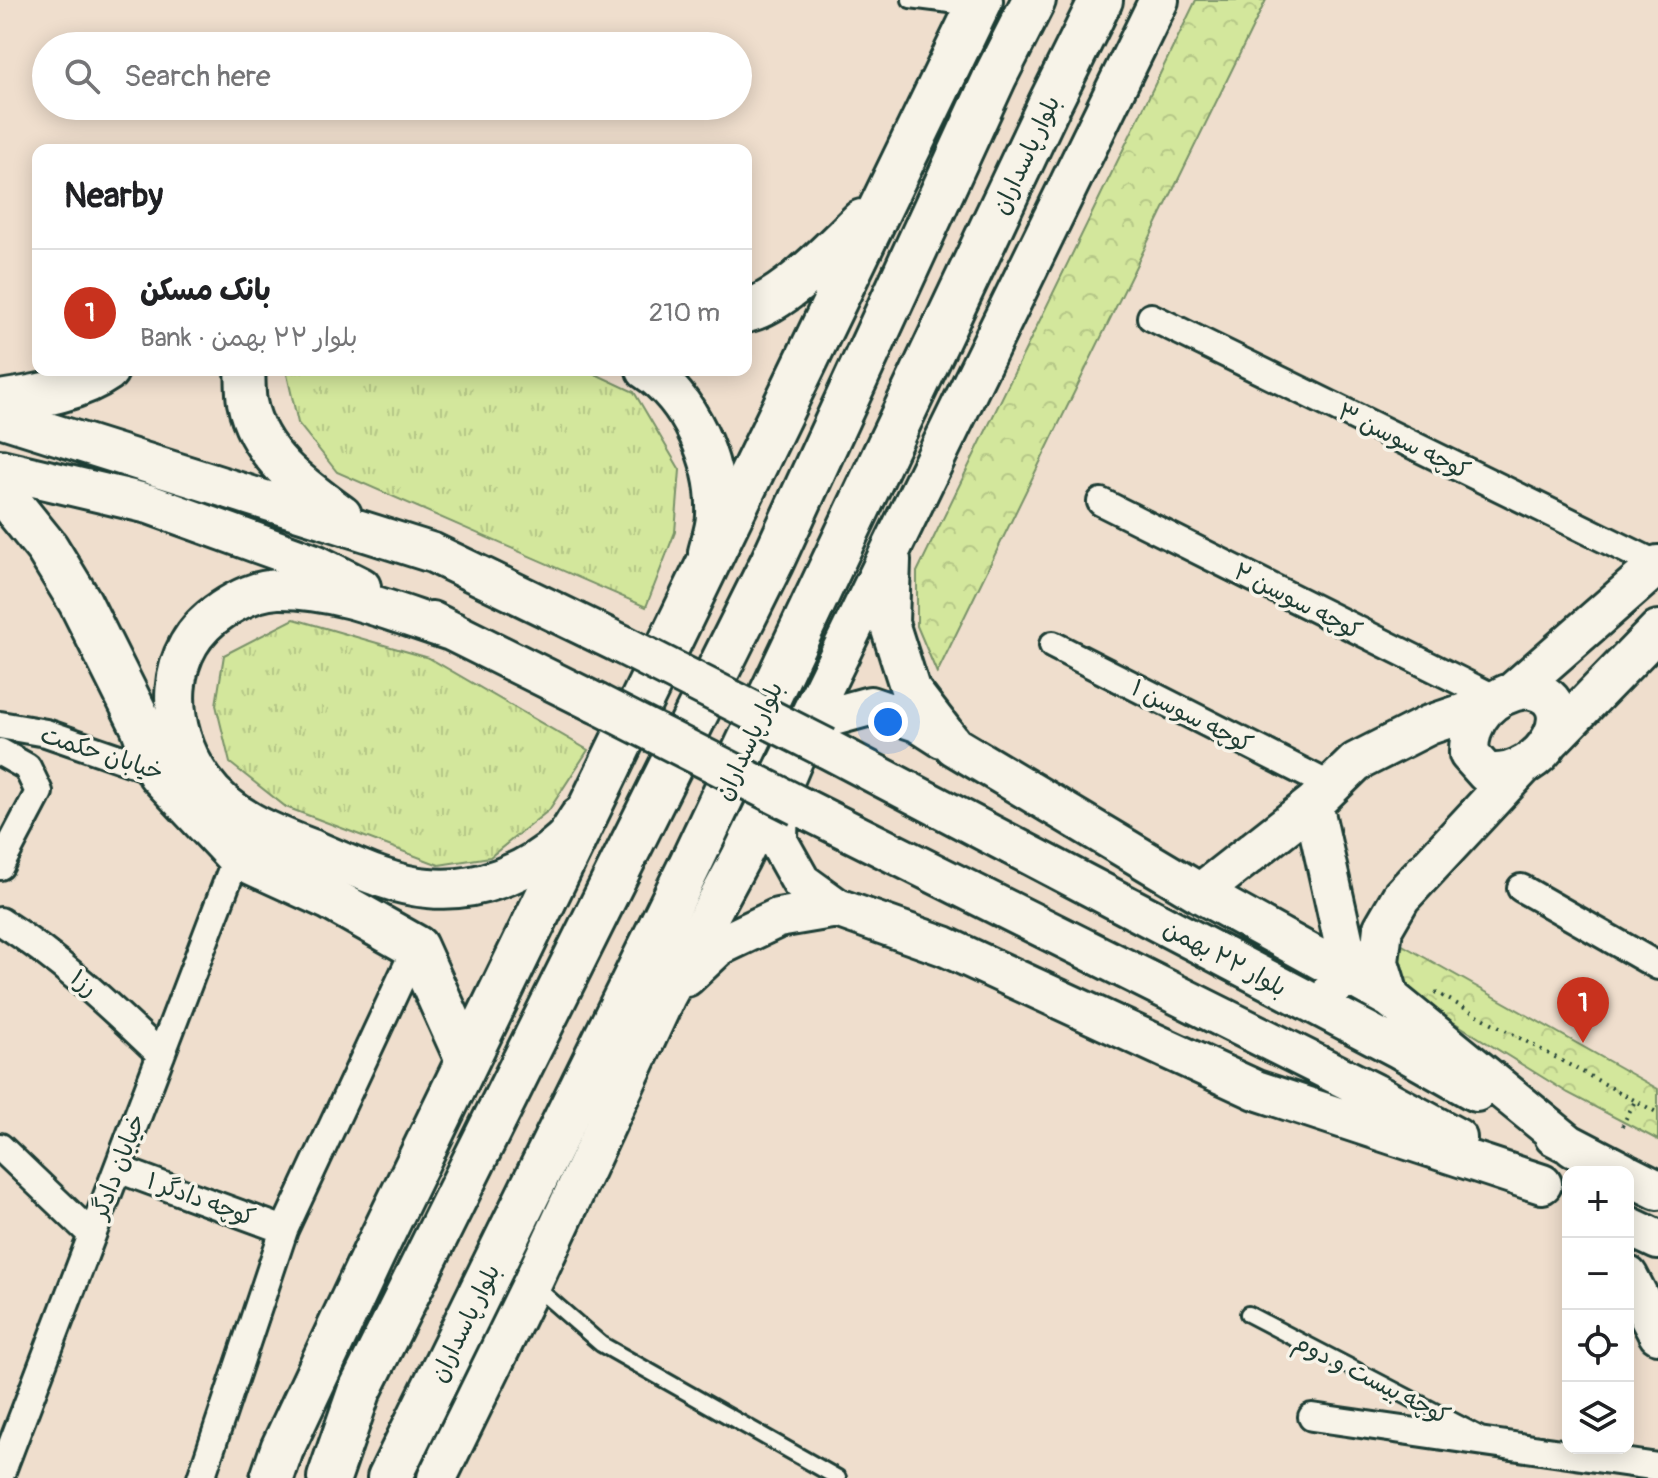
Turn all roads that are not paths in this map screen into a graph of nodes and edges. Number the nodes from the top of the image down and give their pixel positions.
1 (910, 0) edge
2 (1034, 0) edge
3 (1101, 0) edge
4 (1159, 0) edge
5 (979, 4) edge
6 (995, 77) junction
7 (1050, 103) junction
8 (883, 201) junction
9 (752, 309) edge
10 (1151, 317) dead end
11 (98, 376) edge
12 (245, 376) edge
13 (654, 376) edge
14 (0, 402) edge
15 (0, 417) edge
16 (0, 469) edge
17 (0, 493) edge
18 (1101, 502) dead end
19 (891, 549) junction
20 (433, 553) junction
21 (1658, 565) edge
22 (703, 571) junction
23 (1658, 630) edge
24 (454, 632) junction
25 (1053, 645) dead end
26 (1499, 698) junction
27 (0, 725) edge
28 (1548, 743) junction
29 (954, 746) junction
30 (0, 752) edge
31 (1521, 768) junction
32 (159, 773) junction
33 (203, 782) junction
34 (599, 788) junction
35 (1322, 795) junction
36 (237, 856) junction
37 (0, 866) edge
38 (1521, 888) dead end
39 (1200, 893) junction
40 (837, 908) junction
41 (0, 921) edge
42 (416, 947) junction
43 (1658, 966) edge
44 (1343, 970) junction
45 (666, 996) junction
46 (1390, 998) junction
47 (1306, 1001) junction
48 (161, 1055) junction
49 (467, 1060) junction
50 (0, 1147) edge
51 (1574, 1148) junction
52 (1611, 1166) edge
53 (118, 1169) junction
54 (1634, 1178) edge
55 (1555, 1190) edge
56 (1658, 1190) edge
57 (1634, 1229) edge
58 (284, 1230) junction
59 (92, 1235) junction
60 (1658, 1240) edge
61 (532, 1284) junction
62 (1634, 1288) edge
63 (1248, 1314) dead end
64 (1658, 1334) edge
65 (359, 1392) junction
66 (1312, 1417) dead end
67 (1497, 1444) junction
68 (277, 1464) edge
69 (1658, 1467) edge
70 (0, 1476) edge
71 (201, 1478) edge
72 (329, 1478) edge
73 (389, 1478) edge
74 (437, 1478) edge
75 (838, 1478) edge

1 - 5 lane
2 - 6 main road
3 - 7 main road, بلوار پاسداران
4 - 19 main road
5 - 8 main road
6 - 7 main road
6 - 65 main road
7 - 73 main road, بلوار پاسداران
8 - 9 main road
8 - 22 main road
10 - 21 street, کوچه سوسن ۳
11 - 14 main road
12 - 20 main road
13 - 22 main road
15 - 20 main road
16 - 24 main road
17 - 32 main road
18 - 26 street, کوچه سوسن ۲
19 - 29 main road
19 - 45 main road
20 - 47 main road, بلوار ۲۲ بهمن, bridge
21 - 26 main road
22 - 34 main road
23 - 28 main road
24 - 33 main road
24 - 55 main road, bridge
25 - 35 street, کوچه سوسن ۱
26 - 28 main road
26 - 31 main road
26 - 35 main road
27 - 32 street, خیابان حکمت
28 - 31 main road
29 - 39 main road
29 - 40 main road
30 - 37 street
31 - 46 main road
32 - 33 street, خیابان حکمت
32 - 36 main road
33 - 34 main road
34 - 49 main road
35 - 39 main road
35 - 44 main road
36 - 42 main road
36 - 48 street, خیابان دادگر
38 - 43 street
39 - 44 main road
40 - 45 main road
40 - 55 main road
41 - 48 street, رز۱
42 - 49 main road
42 - 58 street
44 - 46 main road
44 - 47 main road
45 - 61 main road
46 - 51 main road
47 - 51 main road, بلوار ۲۲ بهمن
48 - 53 street, خیابان دادگر
49 - 68 main road
50 - 59 street
51 - 52 main road, بلوار ۲۲ بهمن
53 - 58 street, کوچه دادگر ۱
53 - 59 street, خیابان دادگر
54 - 56 main road
57 - 60 main road
58 - 71 street
59 - 70 street, خیابان دادگر
61 - 74 main road
61 - 75 lane
62 - 64 main road
63 - 67 lane, کوچه بیست و دوم
65 - 68 main road
65 - 72 main road
66 - 67 street, کوچه بیست و دوم
67 - 69 street, کوچه بیست و دوم

